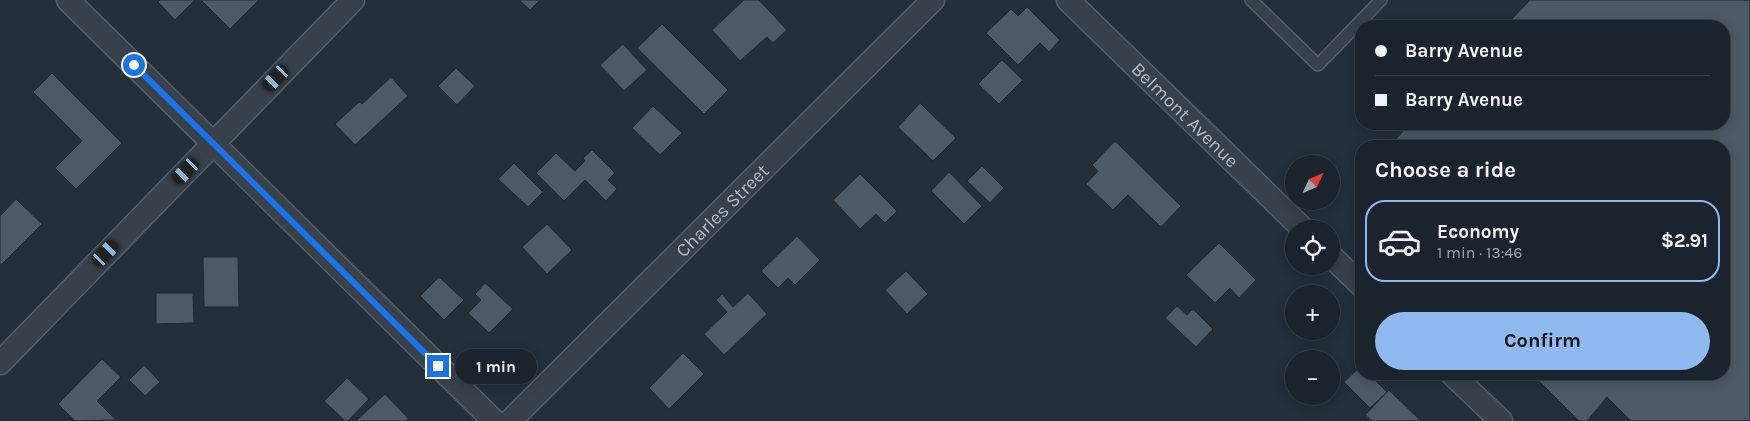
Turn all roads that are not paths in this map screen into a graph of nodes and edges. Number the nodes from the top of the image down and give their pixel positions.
1 (68, 0) edge
2 (353, 0) edge
3 (933, 0) edge
4 (1068, 0) edge
5 (1251, 0) edge
6 (1381, 0) edge
7 (1362, 20) edge
8 (1355, 27) edge
9 (213, 143) junction
10 (1294, 220) edge
11 (1340, 265) edge
12 (1355, 279) edge
13 (0, 363) edge
14 (1458, 380) edge
15 (494, 421) edge
16 (510, 421) edge
17 (1500, 421) edge

1 - 9 street
2 - 9 street
3 - 16 street, Charles Street
4 - 10 street, Belmont Avenue
5 - 8 lane
6 - 7 lane
9 - 13 street
9 - 15 street
11 - 12 street
14 - 17 street

